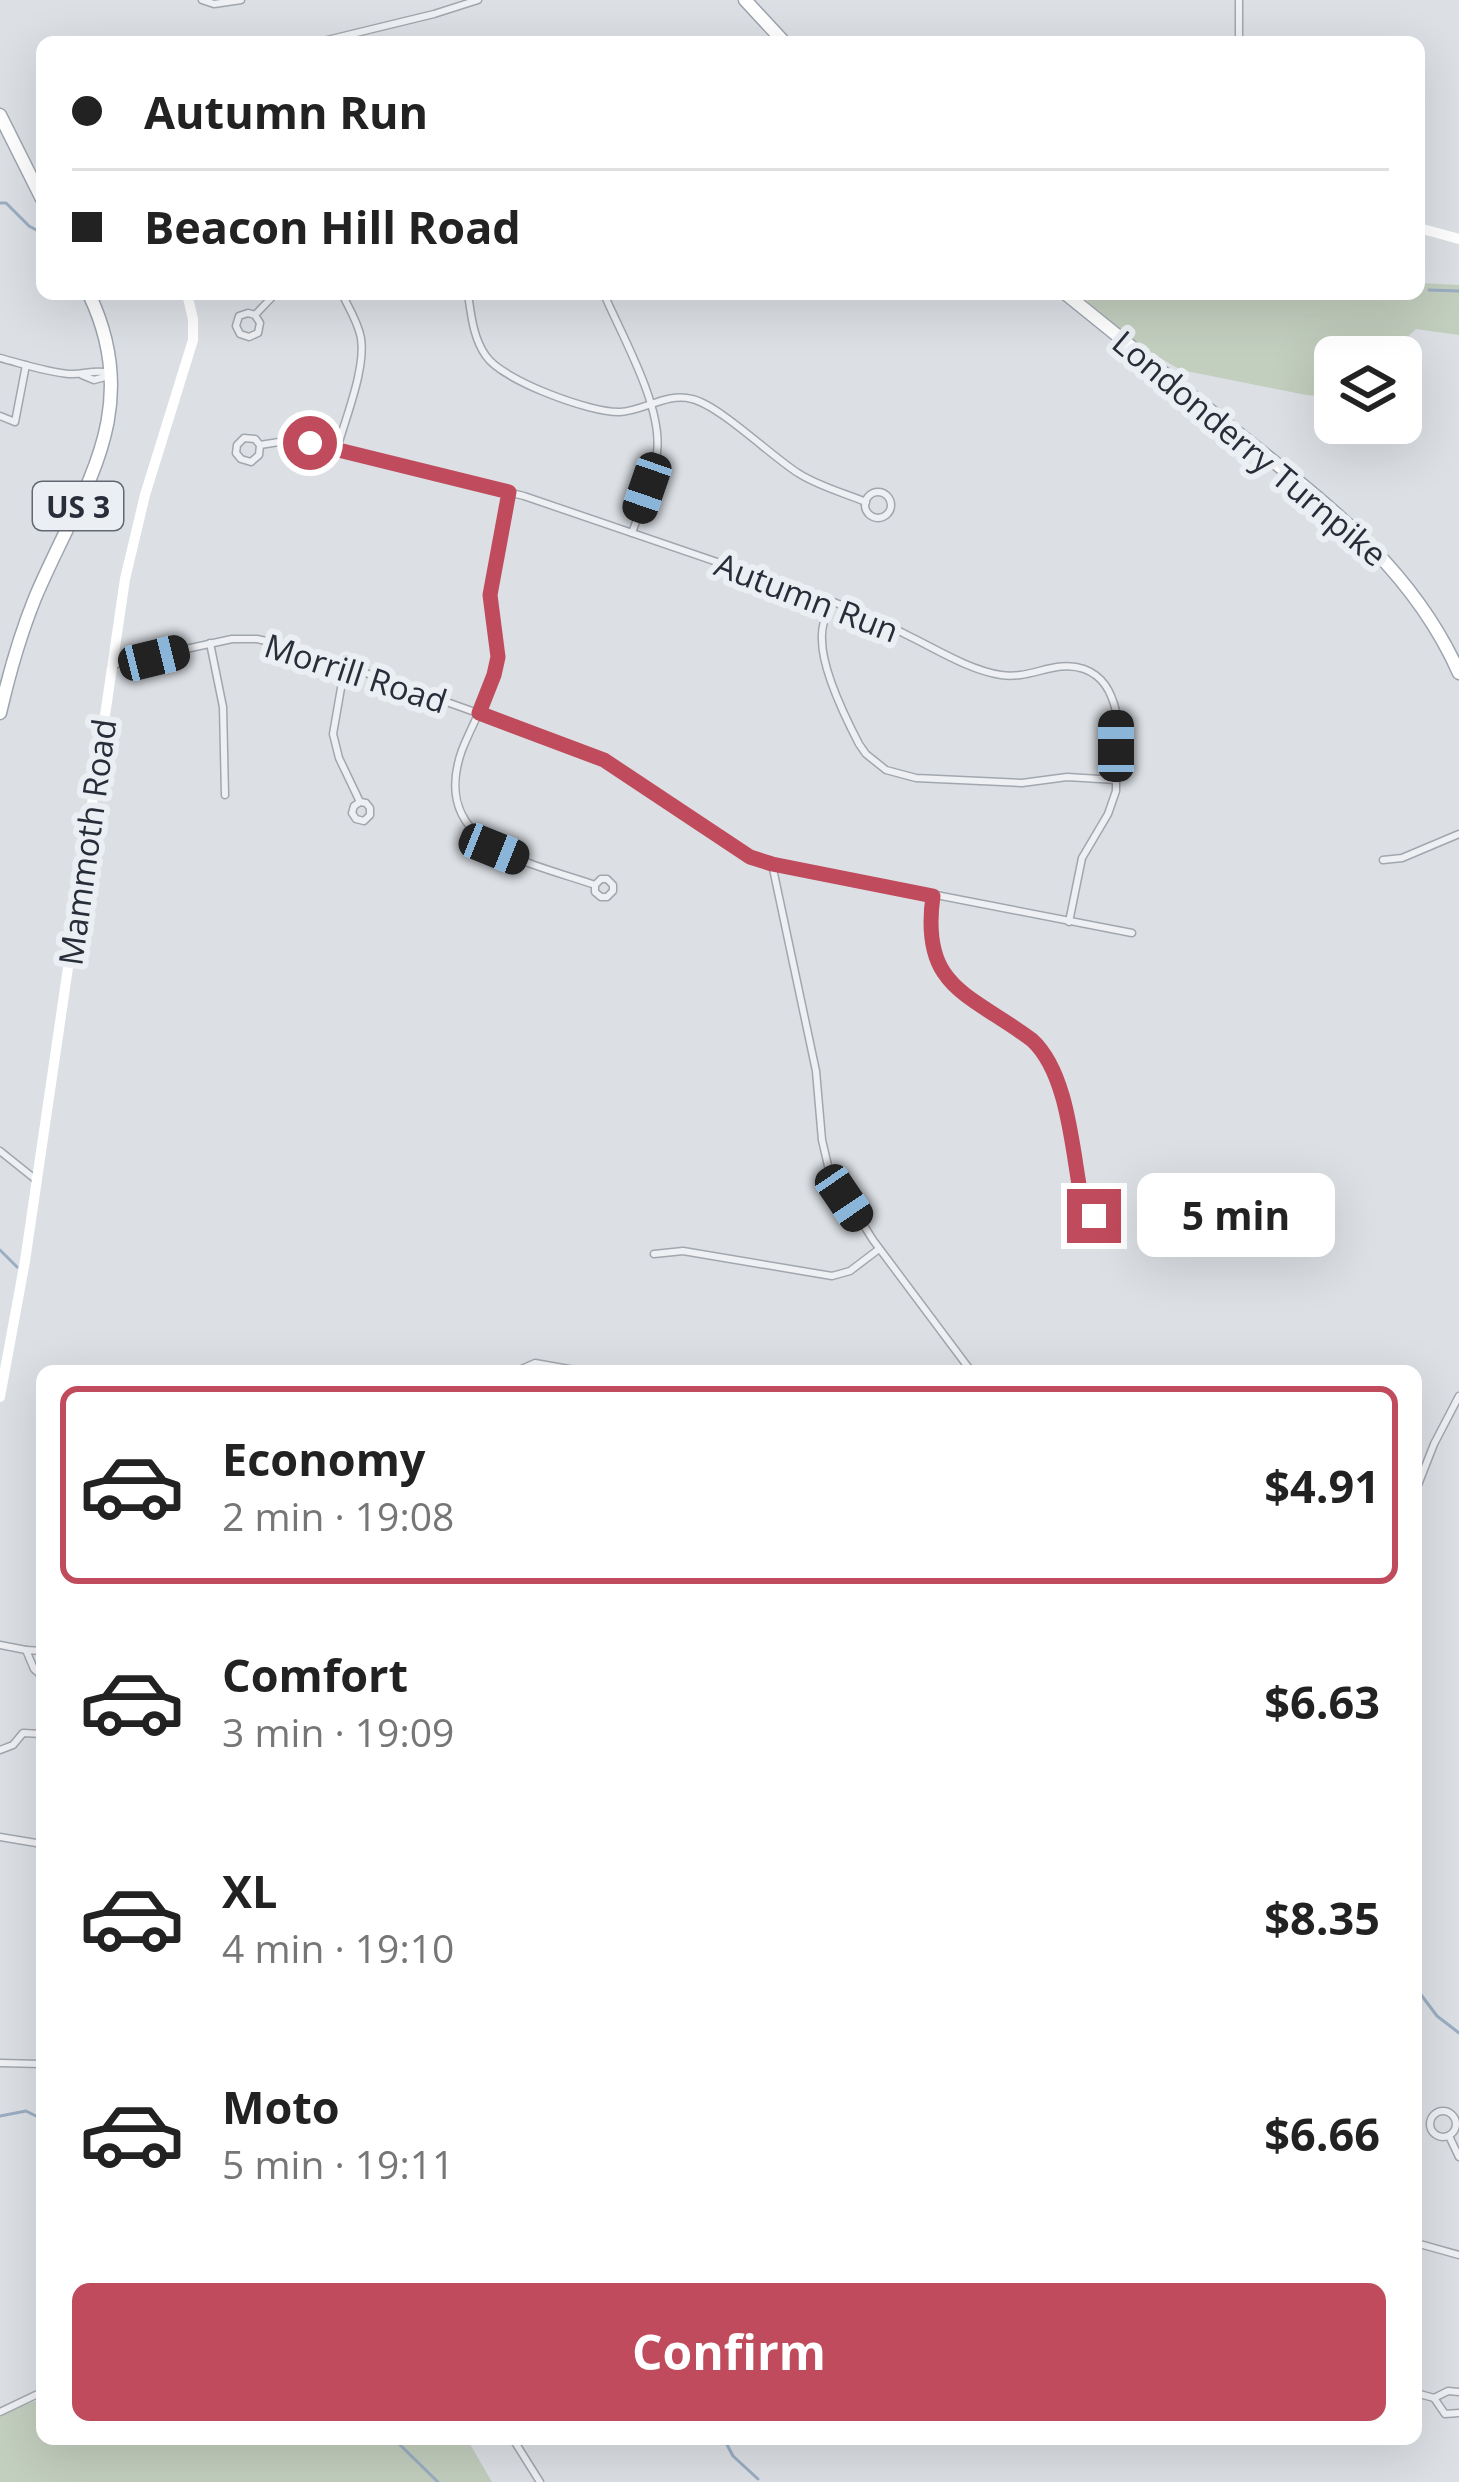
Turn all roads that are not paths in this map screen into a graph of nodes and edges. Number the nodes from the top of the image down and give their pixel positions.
1 (202, 0) edge
2 (241, 0) edge
3 (478, 0) edge
4 (745, 0) edge
5 (1239, 0) edge
6 (344, 36) edge
7 (778, 36) edge
8 (1239, 36) edge
9 (0, 115) edge
10 (36, 187) edge
11 (1425, 230) edge
12 (1459, 239) edge
13 (91, 300) edge
14 (188, 300) edge
15 (269, 300) edge
16 (345, 300) edge
17 (469, 300) edge
18 (607, 300) edge
19 (1073, 300) edge
20 (255, 315) junction
21 (0, 358) edge
22 (26, 365) junction
23 (112, 374) junction
24 (651, 405) junction
25 (0, 416) edge
26 (260, 445) junction
27 (337, 449) junction
28 (509, 492) junction
29 (866, 502) junction
30 (632, 532) junction
31 (831, 601) junction
32 (210, 644) junction
33 (112, 665) junction
34 (344, 665) junction
35 (6, 666) edge
36 (1459, 673) edge
37 (0, 713) edge
38 (479, 713) junction
39 (1116, 780) junction
40 (225, 795) dead end
41 (360, 802) dead end
42 (1459, 835) edge
43 (1383, 860) dead end
44 (772, 864) junction
45 (595, 884) dead end
46 (933, 896) junction
47 (1070, 922) junction
48 (1132, 934) dead end
49 (0, 1151) edge
50 (37, 1180) junction
51 (1081, 1196) junction
52 (879, 1249) junction
53 (654, 1254) dead end
54 (966, 1365) edge
55 (1459, 1396) edge
56 (0, 1397) edge
57 (1422, 1475) edge
58 (0, 1645) edge
59 (26, 1650) junction
60 (36, 1651) edge
61 (36, 1671) edge
62 (36, 1733) edge
63 (0, 1750) edge
64 (0, 1837) edge
65 (36, 1843) edge
66 (0, 2063) edge
67 (36, 2064) edge
68 (1449, 2136) junction
69 (1459, 2158) edge
70 (1422, 2245) edge
71 (1459, 2254) edge
72 (1459, 2392) edge
73 (36, 2395) edge
74 (1422, 2395) edge
75 (1434, 2398) junction
76 (0, 2412) edge
77 (1459, 2413) edge
78 (517, 2445) edge
79 (540, 2482) edge

1 - 2 street
3 - 6 street
4 - 7 main road
5 - 8 street
9 - 10 main road
11 - 12 main road
13 - 23 main road, US 3
14 - 33 main road, Mammoth Road
15 - 20 street
16 - 27 street
17 - 24 street
18 - 24 street
19 - 36 main road, Londonderry Turnpike
20 - 20 street
21 - 22 street
22 - 23 street
22 - 25 street
23 - 35 main road, US 3
24 - 29 street
24 - 30 street
26 - 26 street, Autumn Run
26 - 27 street, Autumn Run
27 - 28 street, Autumn Run
28 - 30 street, Autumn Run
28 - 38 street
29 - 29 street
30 - 31 street, Autumn Run
31 - 39 street, Autumn Run
31 - 39 street
32 - 33 street, Morrill Road
32 - 34 street, Morrill Road
32 - 40 street
33 - 50 main road, Mammoth Road
34 - 38 street, Morrill Road
34 - 41 street
35 - 37 main road, US 3
38 - 44 street, Morrill Road
38 - 45 street
39 - 47 street, Autumn Run
42 - 43 street
44 - 46 street, Morrill Road
44 - 52 street
46 - 47 street, Morrill Road
46 - 51 street
47 - 48 street, Morrill Road
49 - 50 street
50 - 56 main road, Mammoth Road
51 - 51 street
52 - 53 street
52 - 54 street
55 - 57 street
58 - 59 street
59 - 60 street
59 - 61 street
62 - 63 street
64 - 65 street
66 - 67 street
68 - 68 street
68 - 69 street
70 - 71 street
72 - 75 street
73 - 76 street
74 - 75 street
75 - 77 street
78 - 79 street

